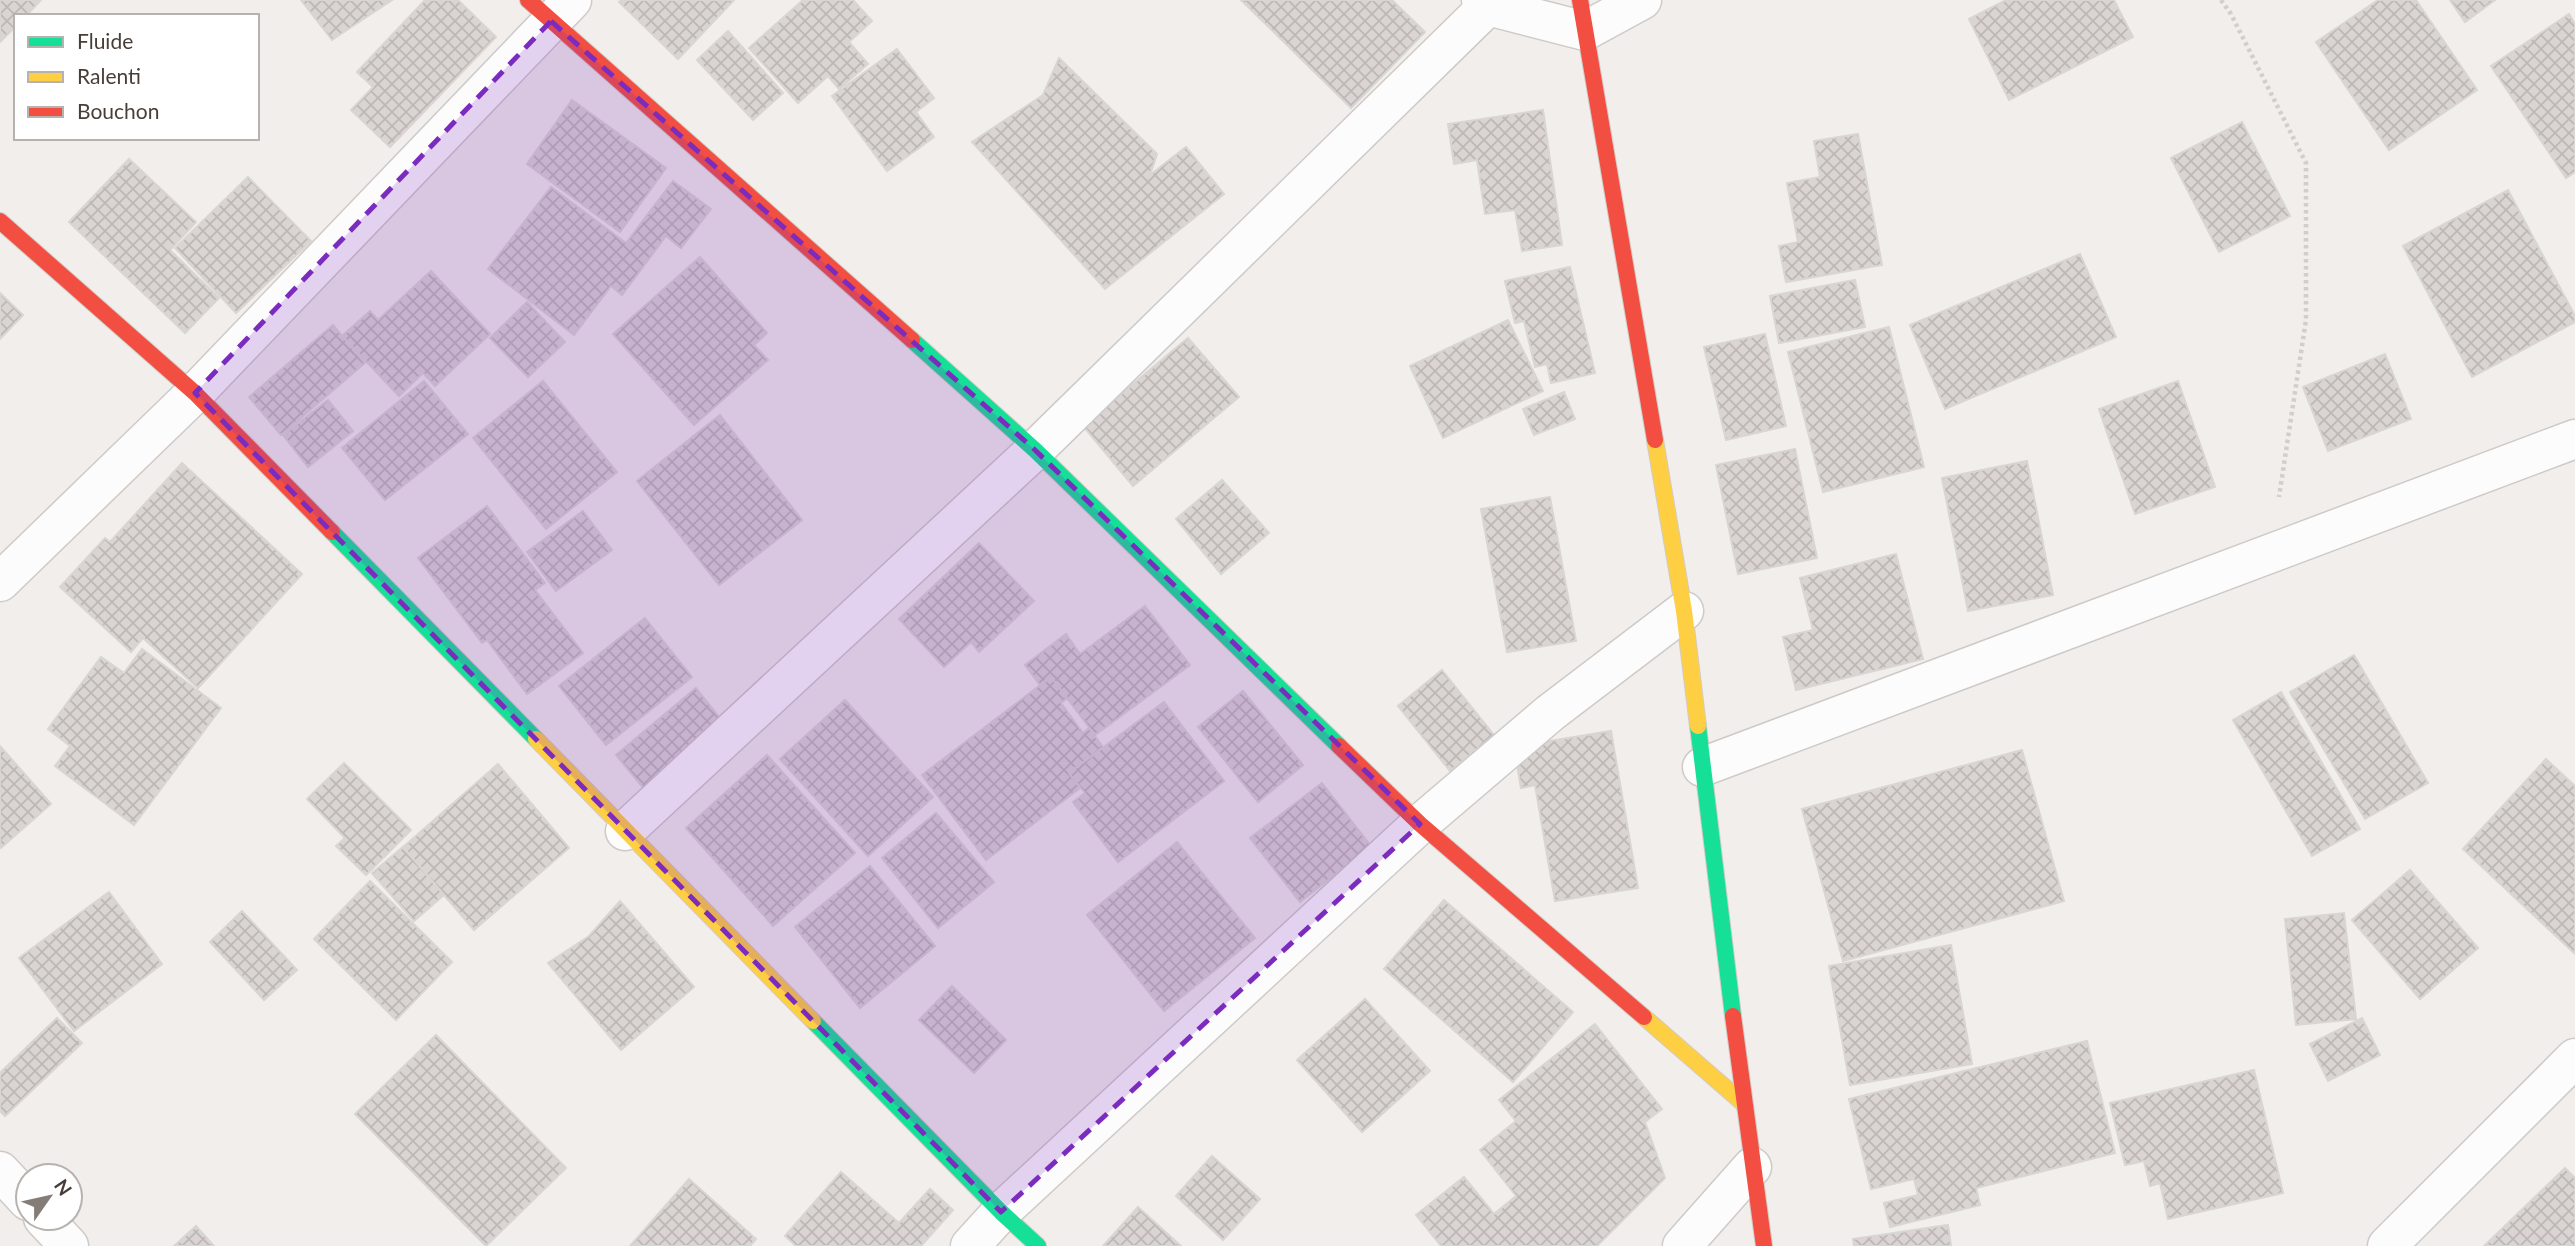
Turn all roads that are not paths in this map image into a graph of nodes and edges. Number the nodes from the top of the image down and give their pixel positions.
1 (1642, 0) edge
2 (1484, 3) edge
3 (551, 7) edge
4 (1583, 15) edge
5 (0, 221) edge
6 (195, 393) junction
7 (2575, 439) edge
8 (1035, 450) junction
9 (0, 582) edge
10 (1684, 611) junction
11 (1702, 767) junction
12 (1420, 824) junction
13 (625, 831) junction
14 (2575, 1058) edge
15 (1742, 1103) junction
16 (1752, 1167) junction
17 (0, 1171) edge
18 (14, 1186) edge
19 (1001, 1212) junction
20 (56, 1232) edge
21 (69, 1246) edge
22 (970, 1246) edge
23 (1038, 1246) edge
24 (1682, 1246) edge
25 (1764, 1246) edge
26 (2387, 1246) edge

1 - 4 street
2 - 4 street
2 - 8 street
3 - 6 street
3 - 8 street
4 - 10 street
5 - 6 street
6 - 9 street
6 - 13 street
7 - 11 street
8 - 12 street
8 - 13 street
10 - 11 street
10 - 12 street
11 - 15 street
12 - 15 street
12 - 19 street
13 - 19 street
14 - 26 street
15 - 16 street
16 - 24 street
16 - 25 street
17 - 18 street
19 - 22 street
19 - 23 street
20 - 21 street

